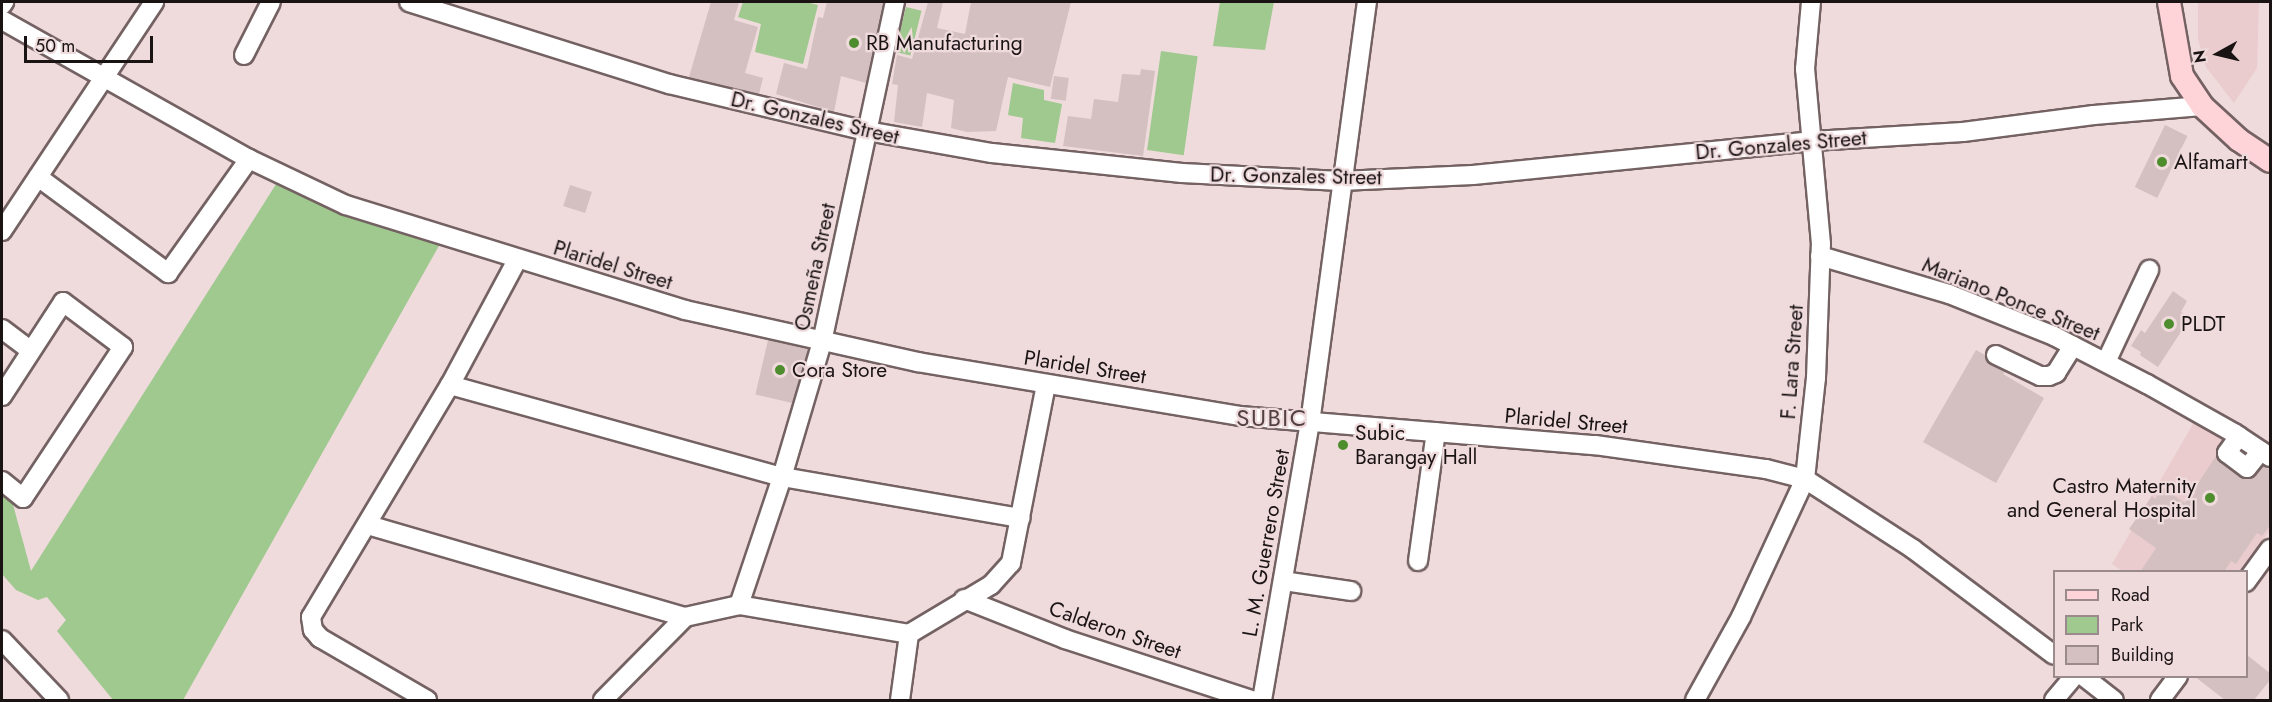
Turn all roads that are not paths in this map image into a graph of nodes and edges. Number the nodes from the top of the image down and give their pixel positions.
1 (4, 2) edge
2 (154, 2) edge
3 (271, 2) edge
4 (409, 2) edge
5 (895, 2) edge
6 (1367, 2) edge
7 (1811, 2) edge
8 (2169, 2) edge
9 (2, 6) edge
10 (2, 20) edge
11 (244, 55) dead end
12 (102, 78) junction
13 (2202, 106) junction
14 (867, 132) junction
15 (1812, 141) junction
16 (249, 159) junction
17 (2271, 161) edge
18 (38, 177) junction
19 (1341, 181) junction
20 (2, 231) edge
21 (1820, 256) junction
22 (517, 260) junction
23 (2149, 270) dead end
24 (2, 329) edge
25 (822, 342) junction
26 (2073, 346) junction
27 (31, 351) junction
28 (1996, 356) dead end
29 (2106, 362) junction
30 (1046, 384) junction
31 (450, 386) junction
32 (2, 396) edge
33 (1310, 423) junction
34 (1436, 432) junction
35 (2266, 454) edge
36 (782, 477) junction
37 (1805, 479) junction
38 (2, 481) edge
39 (1020, 518) junction
40 (368, 525) junction
41 (2271, 549) edge
42 (1418, 561) dead end
43 (1283, 581) junction
44 (2248, 581) edge
45 (1351, 591) dead end
46 (964, 599) junction
47 (739, 605) junction
48 (685, 617) junction
49 (909, 634) junction
50 (2, 640) edge
51 (2053, 654) edge
52 (2072, 678) edge
53 (2086, 678) edge
54 (2176, 678) edge
55 (59, 700) edge
56 (427, 700) edge
57 (603, 700) edge
58 (900, 700) edge
59 (1252, 700) edge
60 (1262, 700) edge
61 (1695, 700) edge
62 (2054, 700) edge
63 (2114, 700) edge
64 (2160, 700) edge

1 - 9 street
2 - 12 street
3 - 11 street
4 - 14 street, Dr. Gonzales Street
5 - 14 street, Osmeña Street
6 - 19 street, L. M. Guerrero Street
7 - 15 street, F. Lara Street
8 - 13 main road
10 - 12 street, Plaridel Street
12 - 16 street, Plaridel Street
12 - 18 street
13 - 15 street, Dr. Gonzales Street
13 - 17 main road
14 - 19 street, Dr. Gonzales Street
14 - 25 street, Osmeña Street
15 - 19 street, Dr. Gonzales Street
15 - 21 street, F. Lara Street
16 - 18 street
16 - 22 street, Plaridel Street
18 - 20 street
19 - 33 street, L. M. Guerrero Street
21 - 26 street, Mariano Ponce Street
21 - 37 street, F. Lara Street
22 - 25 street, Plaridel Street
22 - 31 street
23 - 29 street
24 - 27 street
25 - 30 street, Plaridel Street
25 - 36 street, Osmeña Street
26 - 28 street
26 - 29 street, Mariano Ponce Street
27 - 32 street
27 - 38 street
29 - 35 street, Mariano Ponce Street
30 - 33 street, Plaridel Street
30 - 39 street
31 - 36 street
31 - 40 street
33 - 34 street, Plaridel Street
33 - 43 street, L. M. Guerrero Street
34 - 37 street, Plaridel Street
34 - 42 street
36 - 39 street
36 - 47 street, Osmeña Street
37 - 51 street, Plaridel Street
37 - 61 street, F. Lara Street
39 - 46 street
40 - 48 street
40 - 56 street
41 - 44 street
43 - 45 street
43 - 60 street, L. M. Guerrero Street
46 - 49 street
46 - 59 street, Calderon Street
47 - 48 street
47 - 49 street
48 - 57 street
49 - 58 street
50 - 55 street
52 - 62 street
53 - 63 street
54 - 64 street

